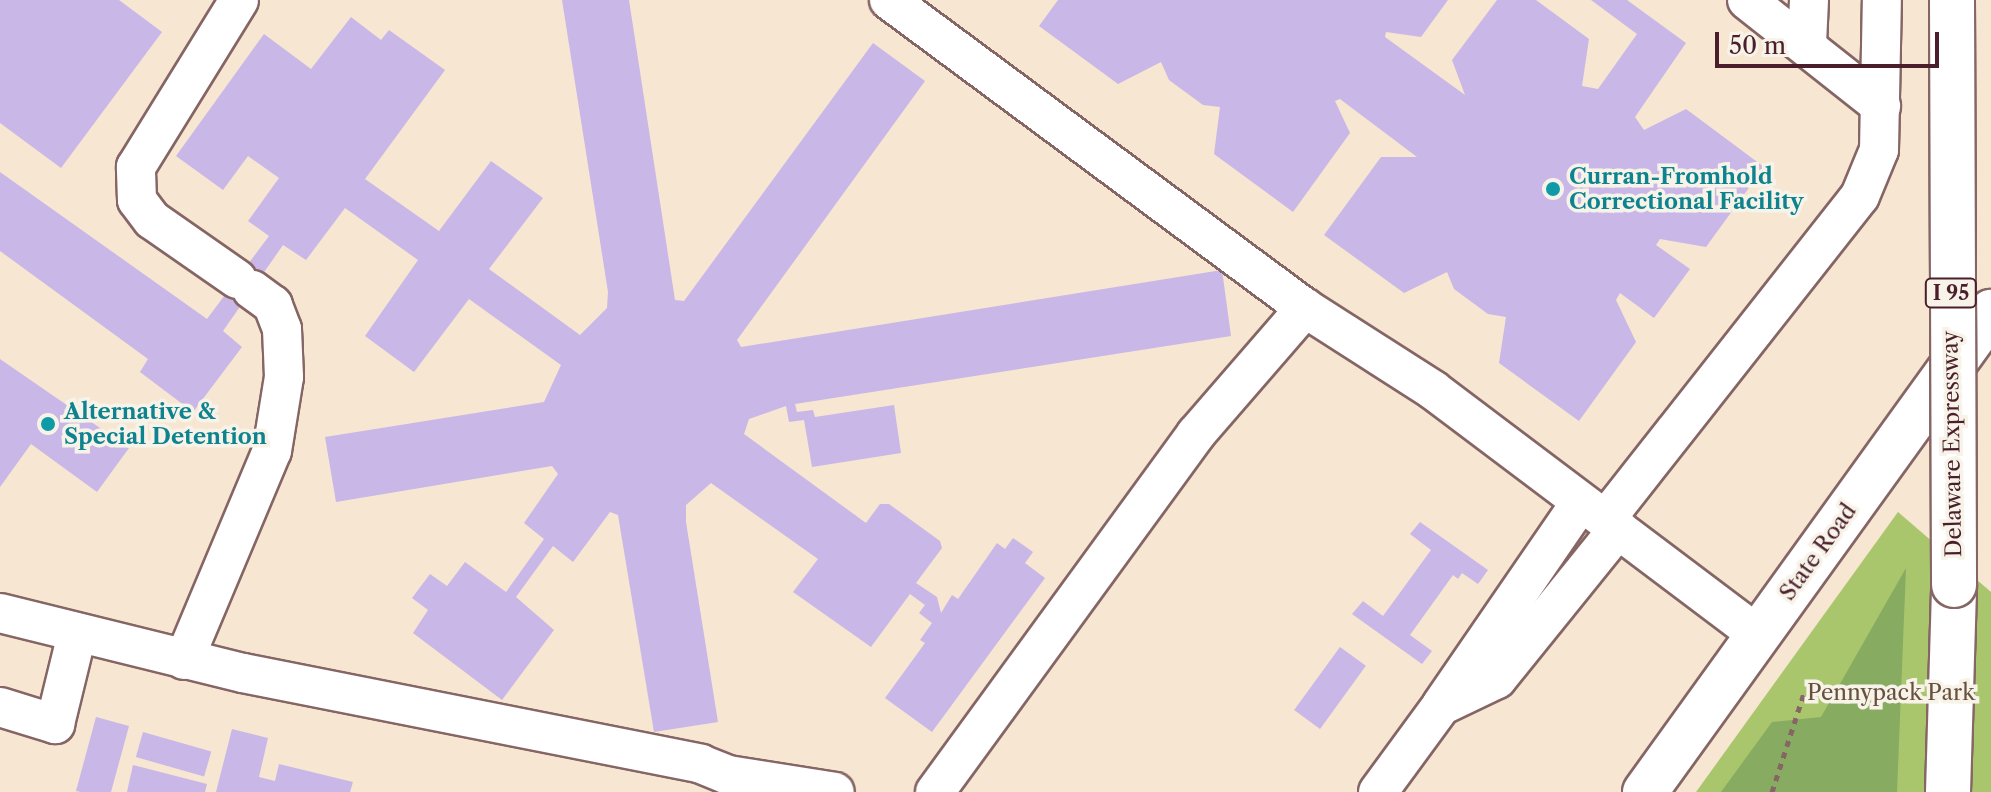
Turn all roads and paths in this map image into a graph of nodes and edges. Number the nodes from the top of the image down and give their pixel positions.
1 (239, 0) edge
2 (889, 0) edge
3 (1747, 0) edge
4 (1809, 0) edge
5 (1882, 0) edge
6 (1952, 0) edge
7 (1807, 44) junction
8 (1881, 106) junction
9 (1305, 308) junction
10 (1991, 312) edge
11 (1601, 517) junction
12 (0, 613) edge
13 (77, 634) junction
14 (1758, 635) junction
15 (184, 660) junction
16 (1805, 690) dead end
17 (1441, 706) junction
18 (0, 707) edge
19 (728, 786) edge
20 (835, 792) edge
21 (935, 792) edge
22 (1378, 792) edge
23 (1645, 792) edge
24 (1772, 792) edge
25 (1948, 792) edge

1 - 15 lane
2 - 9 lane
3 - 7 lane
4 - 7 lane
5 - 8 lane
6 - 25 main road, Delaware Expressway / I 95, bridge
7 - 8 lane
8 - 11 lane
9 - 11 lane
9 - 21 lane
10 - 14 main road, State Road
11 - 14 lane
11 - 17 lane
11 - 17 lane
12 - 13 lane
13 - 15 lane
13 - 18 lane
14 - 23 main road, State Road
15 - 19 lane
16 - 24 path
17 - 22 lane
19 - 20 lane

